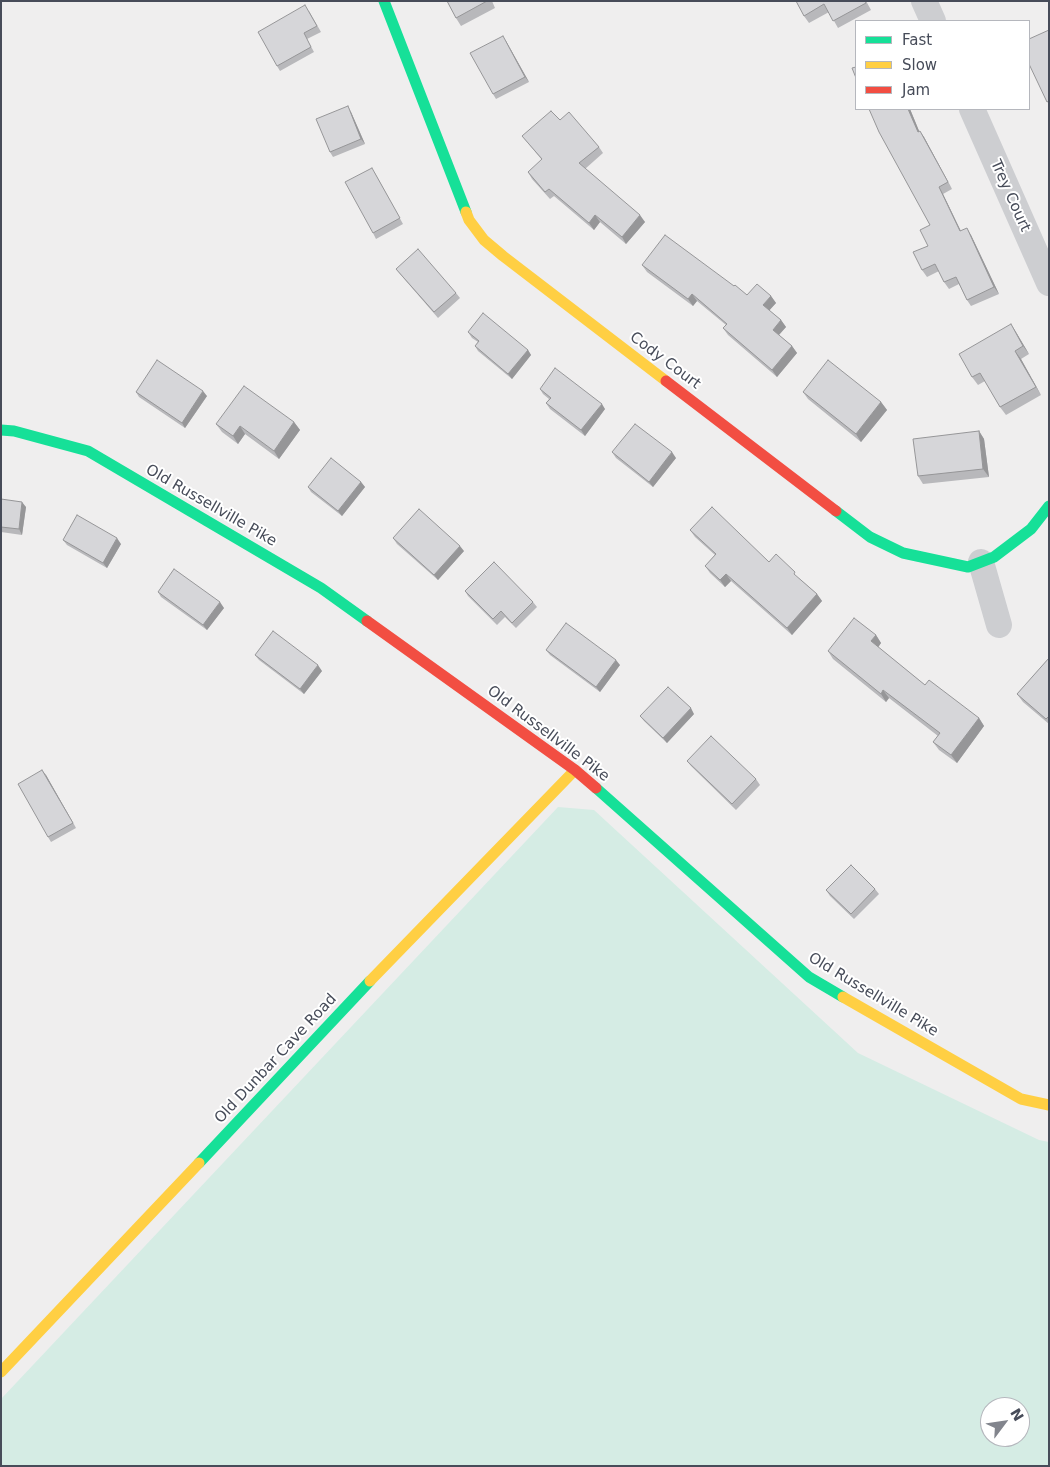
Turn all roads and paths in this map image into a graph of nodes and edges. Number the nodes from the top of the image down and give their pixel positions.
1 (384, 1) edge
2 (924, 1) edge
3 (933, 20) edge
4 (972, 110) edge
5 (1049, 283) edge
6 (1, 430) edge
7 (1049, 506) edge
8 (982, 562) junction
9 (999, 625) dead end
10 (575, 770) junction
11 (1049, 1104) edge
12 (1, 1372) edge

1 - 8 street, Cody Court
2 - 3 street
4 - 5 street, Trey Court
6 - 10 street, Old Russellville Pike
7 - 8 street, Cody Court
8 - 9 street
10 - 11 street, Old Russellville Pike
10 - 12 street, Old Dunbar Cave Road

